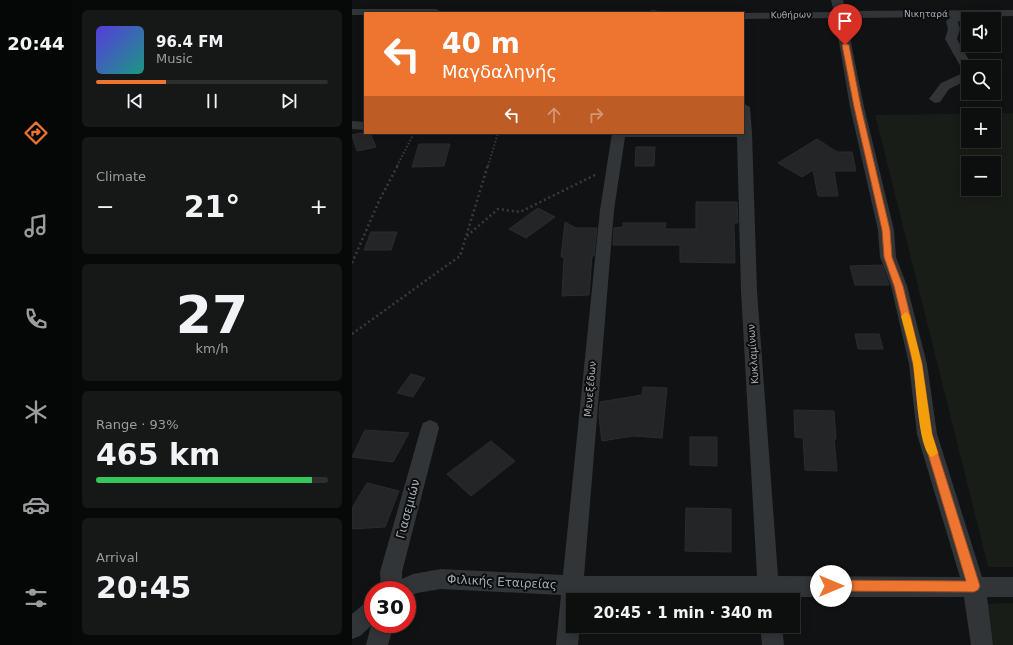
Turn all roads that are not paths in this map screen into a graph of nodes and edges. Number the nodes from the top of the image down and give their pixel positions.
1 (838, 7) edge
2 (352, 12) edge
3 (436, 12) dead end
4 (961, 13) edge
5 (1001, 13) edge
6 (1013, 13) edge
7 (744, 16) edge
8 (961, 17) edge
9 (935, 99) dead end
10 (744, 120) edge
11 (352, 125) edge
12 (364, 126) edge
13 (745, 133) joint
14 (618, 134) edge
15 (430, 428) dead end
16 (392, 581) edge
17 (416, 583) edge
18 (573, 586) junction
19 (974, 586) junction
20 (1013, 587) edge
21 (768, 593) edge
22 (364, 618) edge
23 (352, 628) edge
24 (380, 633) edge
25 (772, 633) edge
26 (377, 645) edge
27 (567, 645) edge
28 (773, 645) edge
29 (982, 645) edge

1 - 4 street, Νικηταρά
1 - 7 street, Κυθήρων
1 - 19 street
2 - 3 street
5 - 6 street, Νικηταρά
8 - 9 street
10 - 13 street, Κυκλαμίνων
11 - 12 street
13 - 21 street, Κυκλαμίνων
14 - 18 street, Μενεξέδων
15 - 16 street, Γιασεμιών
17 - 18 street, Φιλικής Εταιρείας
18 - 21 street, Φιλικής Εταιρείας
18 - 27 street, Μενεξέδων
19 - 20 street, Φιλικής Εταιρείας
19 - 21 street, Φιλικής Εταιρείας
19 - 29 street
22 - 23 street
24 - 26 street
25 - 28 street

